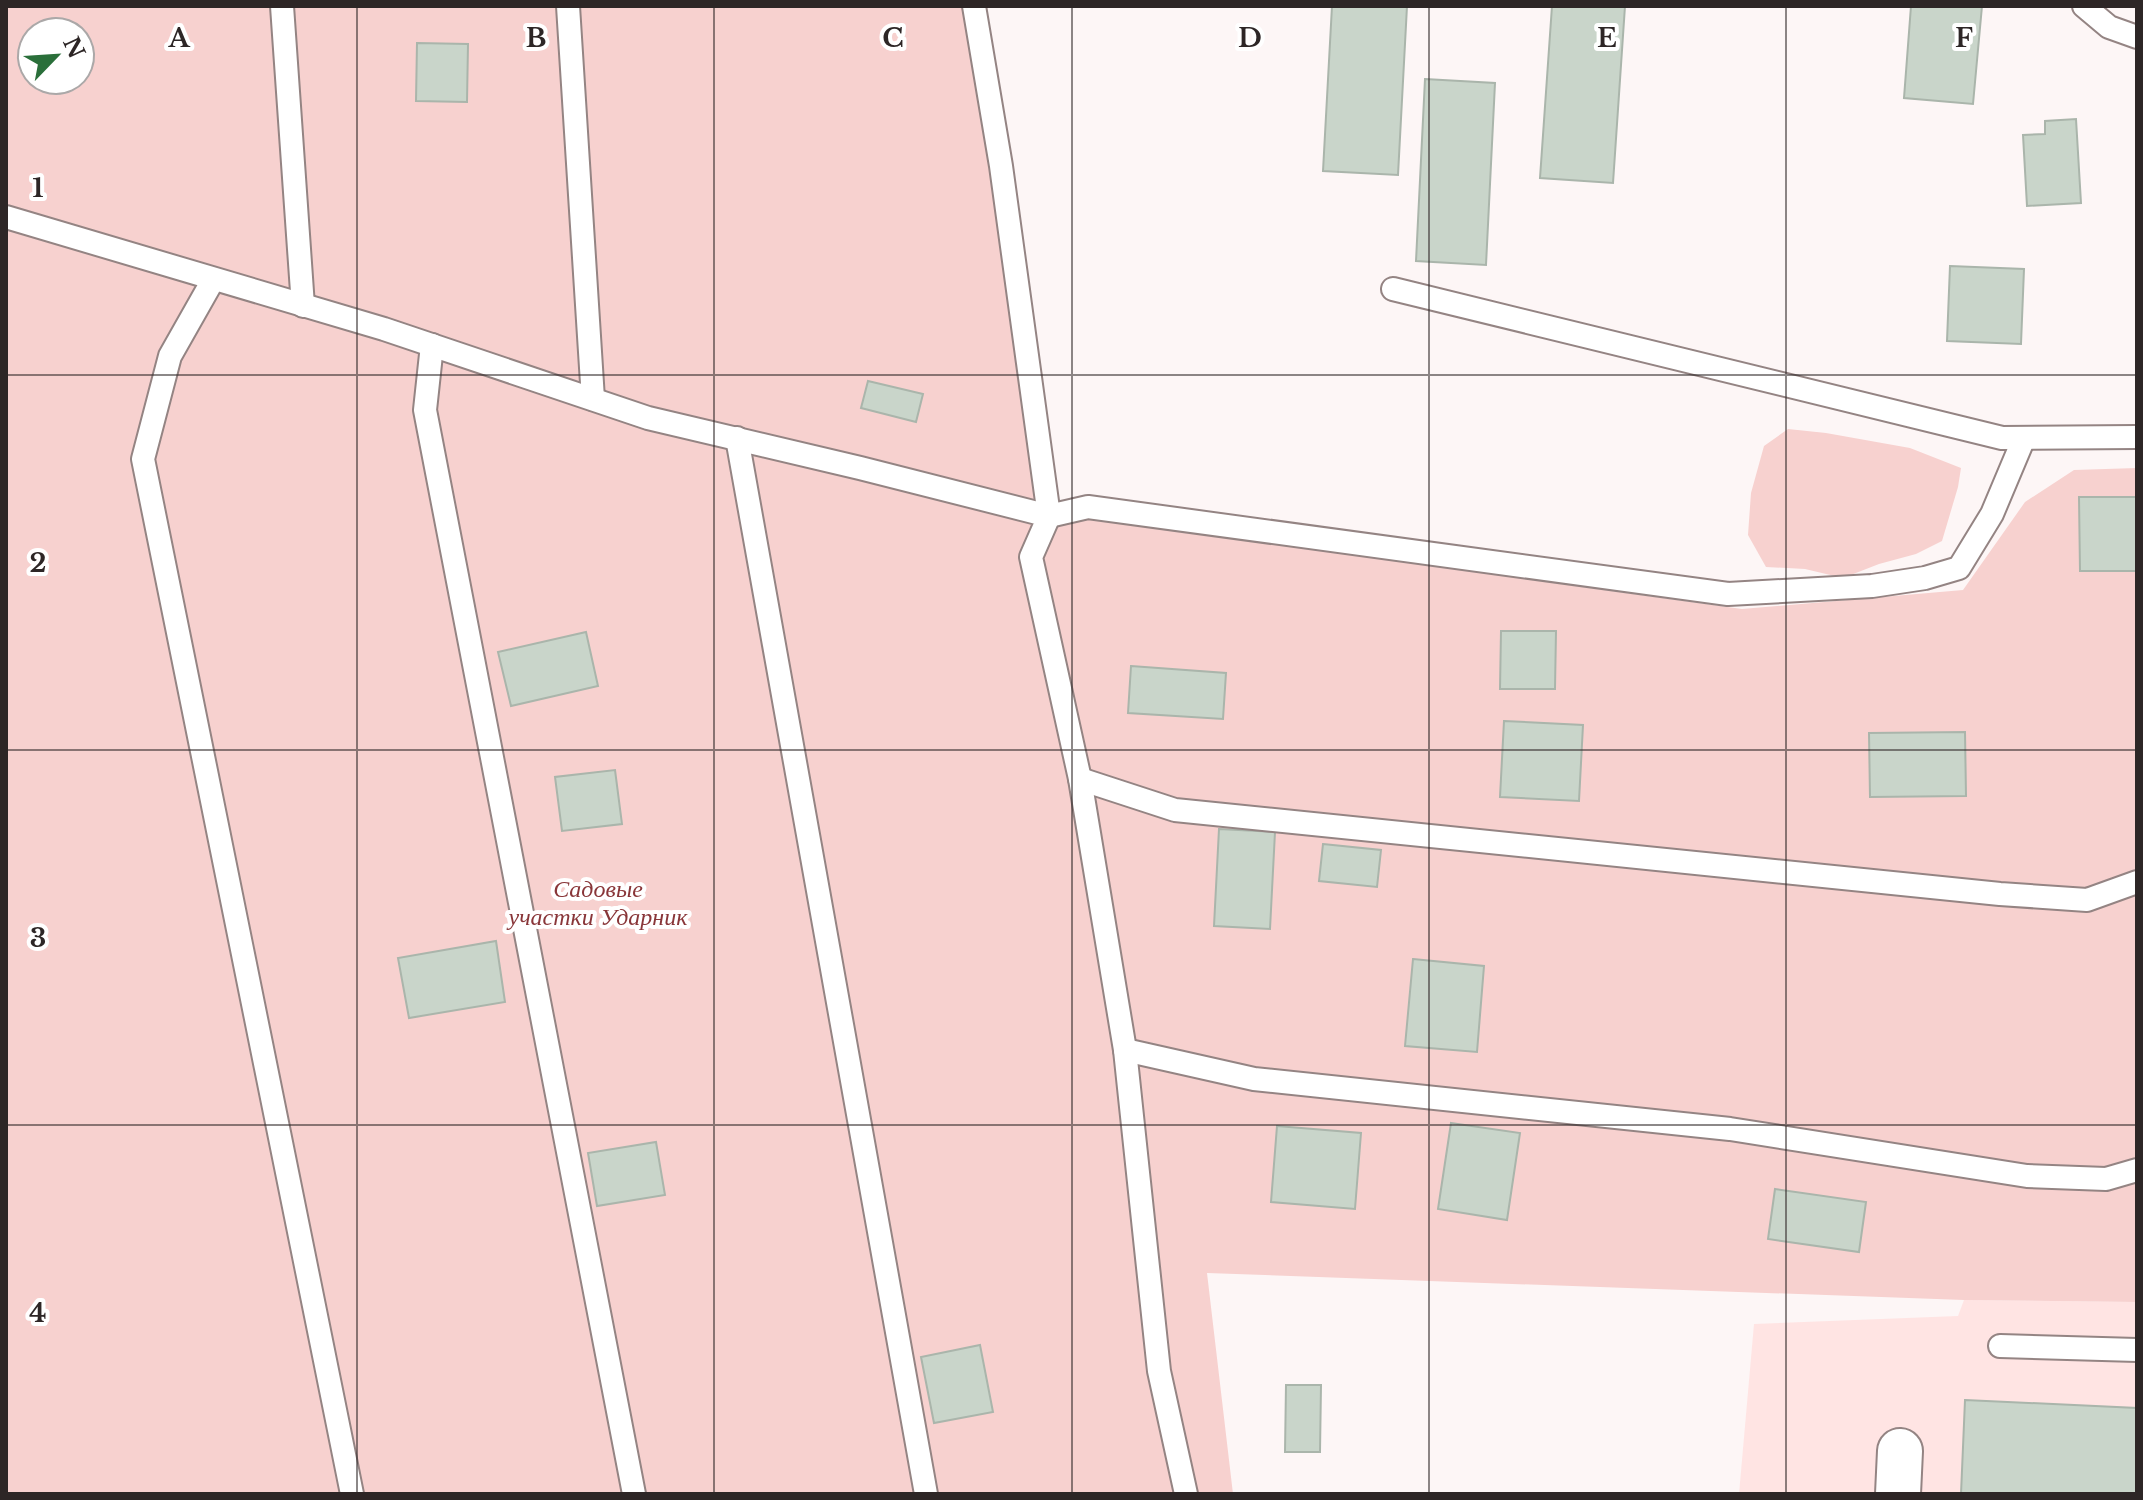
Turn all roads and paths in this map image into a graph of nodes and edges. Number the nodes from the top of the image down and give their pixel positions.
1 (282, 6) edge
2 (568, 6) edge
3 (974, 6) edge
4 (2084, 6) edge
5 (2137, 37) edge
6 (6, 217) edge
7 (213, 280) junction
8 (1393, 289) dead end
9 (303, 306) junction
10 (432, 345) junction
11 (593, 399) junction
12 (2137, 437) edge
13 (737, 438) junction
14 (2024, 438) junction
15 (1049, 516) junction
16 (1080, 779) junction
17 (2137, 882) edge
18 (1125, 1050) junction
19 (2137, 1170) edge
20 (2000, 1346) dead end
21 (2137, 1350) edge
22 (1900, 1451) dead end
23 (352, 1494) edge
24 (634, 1494) edge
25 (926, 1494) edge
26 (1186, 1494) edge
27 (1898, 1494) edge

1 - 9 lane
2 - 11 lane
3 - 15 lane
4 - 5 lane
6 - 7 lane
7 - 9 lane
7 - 23 lane
8 - 14 lane
9 - 10 lane
10 - 11 lane
10 - 24 lane
11 - 13 lane
12 - 14 lane
13 - 15 lane
13 - 25 lane
14 - 15 lane
15 - 16 lane
16 - 17 lane
16 - 18 lane
18 - 19 lane
18 - 26 lane
20 - 21 lane
22 - 27 street

